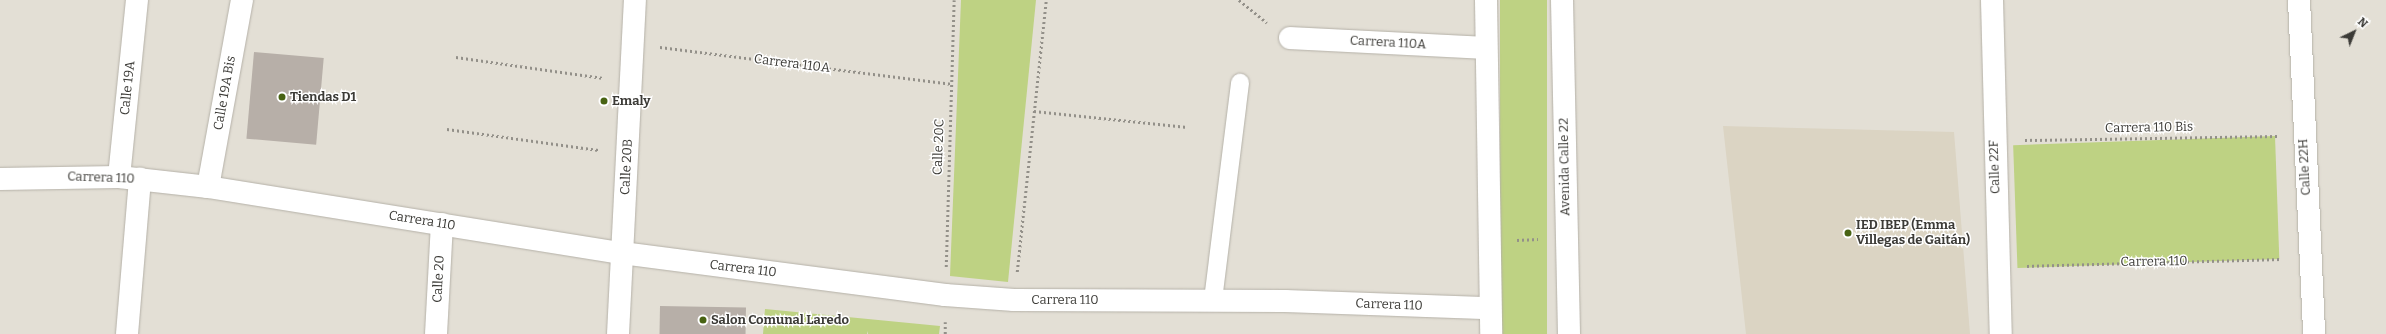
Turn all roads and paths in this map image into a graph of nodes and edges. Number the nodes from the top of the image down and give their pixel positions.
1 (137, 0) edge
2 (242, 0) edge
3 (635, 0) edge
4 (954, 0) edge
5 (1046, 0) edge
6 (1239, 0) edge
7 (1486, 0) edge
8 (1562, 0) edge
9 (1992, 0) edge
10 (2299, 0) edge
11 (1290, 38) joint
12 (633, 43) junction
13 (1486, 48) junction
14 (456, 57) dead end
15 (631, 82) junction
16 (1240, 82) dead end
17 (951, 84) junction
18 (1034, 111) junction
19 (1187, 127) dead end
20 (447, 129) dead end
21 (2304, 135) junction
22 (1994, 140) junction
23 (627, 154) junction
24 (118, 177) junction
25 (0, 179) edge
26 (140, 179) junction
27 (208, 187) junction
28 (442, 224) junction
29 (1567, 238) junction
30 (1489, 242) junction
31 (622, 253) junction
32 (2310, 258) junction
33 (1998, 266) junction
34 (945, 295) junction
35 (1014, 300) junction
36 (1213, 300) junction
37 (1490, 308) junction
38 (127, 334) edge
39 (436, 334) edge
40 (618, 334) edge
41 (1491, 334) edge
42 (1569, 334) edge
43 (2001, 334) edge
44 (2314, 334) edge

1 - 24 street, Calle 19A
2 - 27 street, Calle 19A Bis
3 - 12 street, Calle 20B
4 - 17 path, Calle 20C
5 - 18 path
6 - 11 path
7 - 13 street
8 - 29 street, Avenida Calle 22
9 - 22 street, Calle 22F
10 - 21 street, Calle 22H
11 - 13 street, Carrera 110A
12 - 15 street, Calle 20B
12 - 17 path, Carrera 110A
13 - 30 street
14 - 15 path
15 - 23 street, Calle 20B
16 - 36 lane
17 - 34 path, Calle 20C
18 - 19 path
18 - 35 path
20 - 23 path
21 - 22 path, Carrera 110 Bis
21 - 32 street, Calle 22H
22 - 33 street, Calle 22F
23 - 31 street, Calle 20B
24 - 25 street, Carrera 110
24 - 26 street, Carrera 110
26 - 27 street, Carrera 110
26 - 38 street
27 - 28 street, Carrera 110
28 - 31 street, Carrera 110
28 - 39 street, Calle 20
29 - 30 path
29 - 42 street, Avenida Calle 22
30 - 37 street
31 - 34 street, Carrera 110
31 - 40 street, Calle 20B
32 - 33 path, Carrera 110
32 - 44 street, Calle 22H
33 - 43 street, Calle 22F
34 - 35 street, Carrera 110
35 - 36 street, Carrera 110
36 - 37 street, Carrera 110
37 - 41 street

